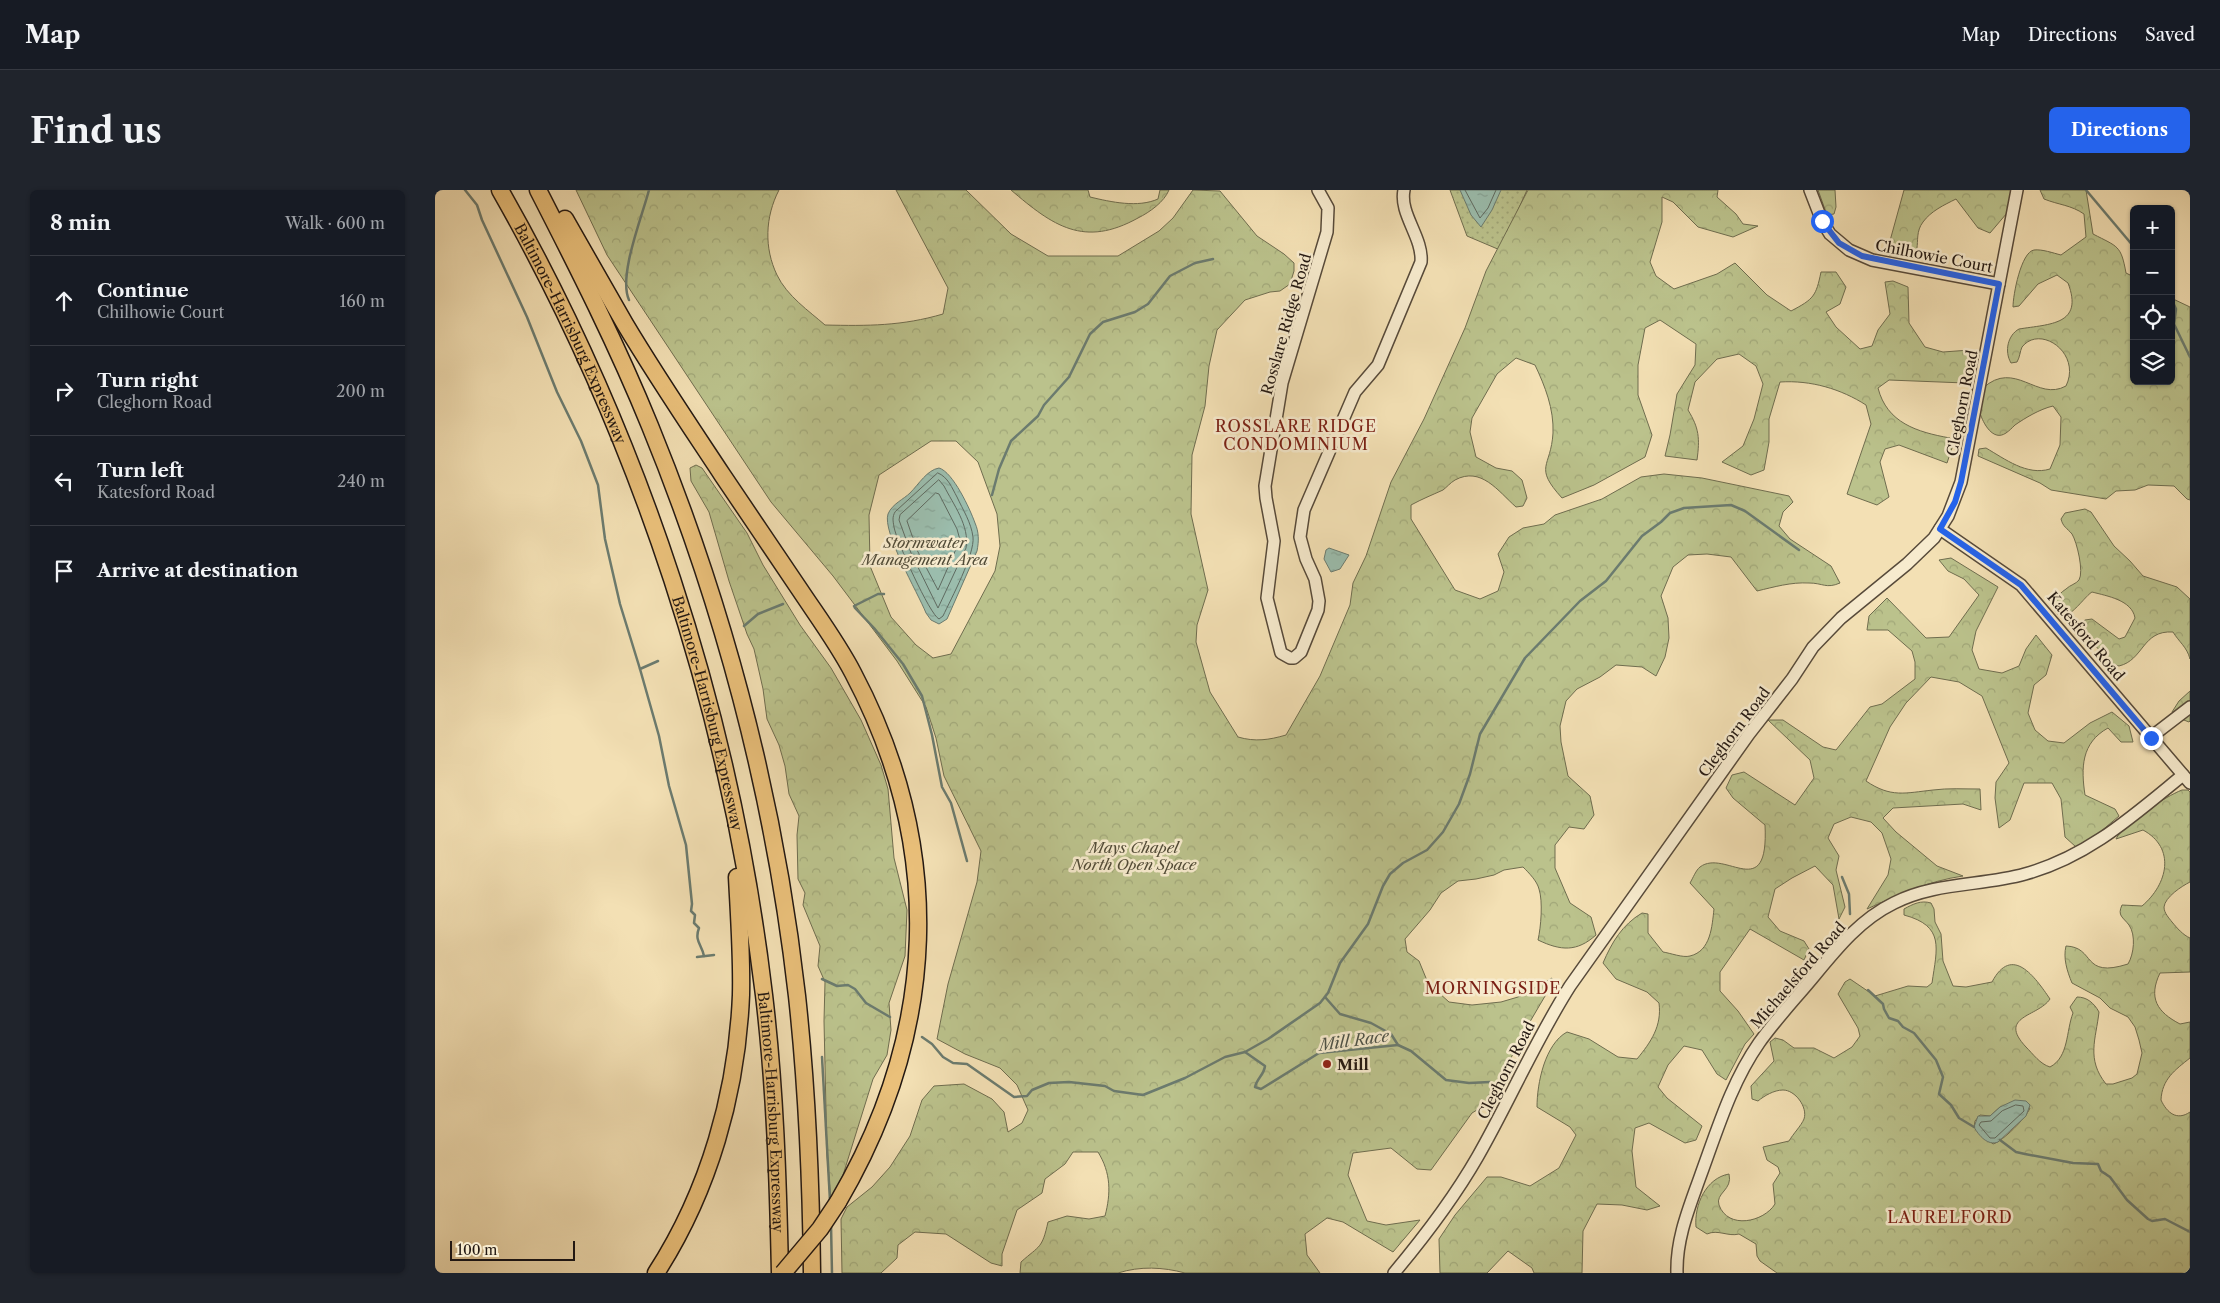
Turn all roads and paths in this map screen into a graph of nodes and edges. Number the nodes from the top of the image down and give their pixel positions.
1 (500, 190) edge
2 (538, 190) edge
3 (547, 190) edge
4 (1318, 190) edge
5 (1404, 190) edge
6 (1810, 190) edge
7 (2017, 190) edge
8 (1999, 284) junction
9 (1940, 529) junction
10 (2190, 707) edge
11 (2151, 738) junction
12 (2186, 779) edge
13 (734, 812) junction
14 (656, 1273) edge
15 (781, 1273) edge
16 (812, 1273) edge
17 (1394, 1273) edge
18 (1677, 1273) edge

1 - 13 highway, Baltimore-Harrisburg Expressway
2 - 16 highway
3 - 15 highway, bridge
4 - 5 street, Rosslare Ridge Road
6 - 8 street, Chilhowie Court
7 - 8 street, Cleghorn Road
8 - 9 street, Cleghorn Road
9 - 11 street, Katesford Road
9 - 17 street, Cleghorn Road
10 - 11 street
11 - 12 street, Katesford Road
12 - 18 street, Michaelsford Road
13 - 14 highway
13 - 15 highway, Baltimore-Harrisburg Expressway

